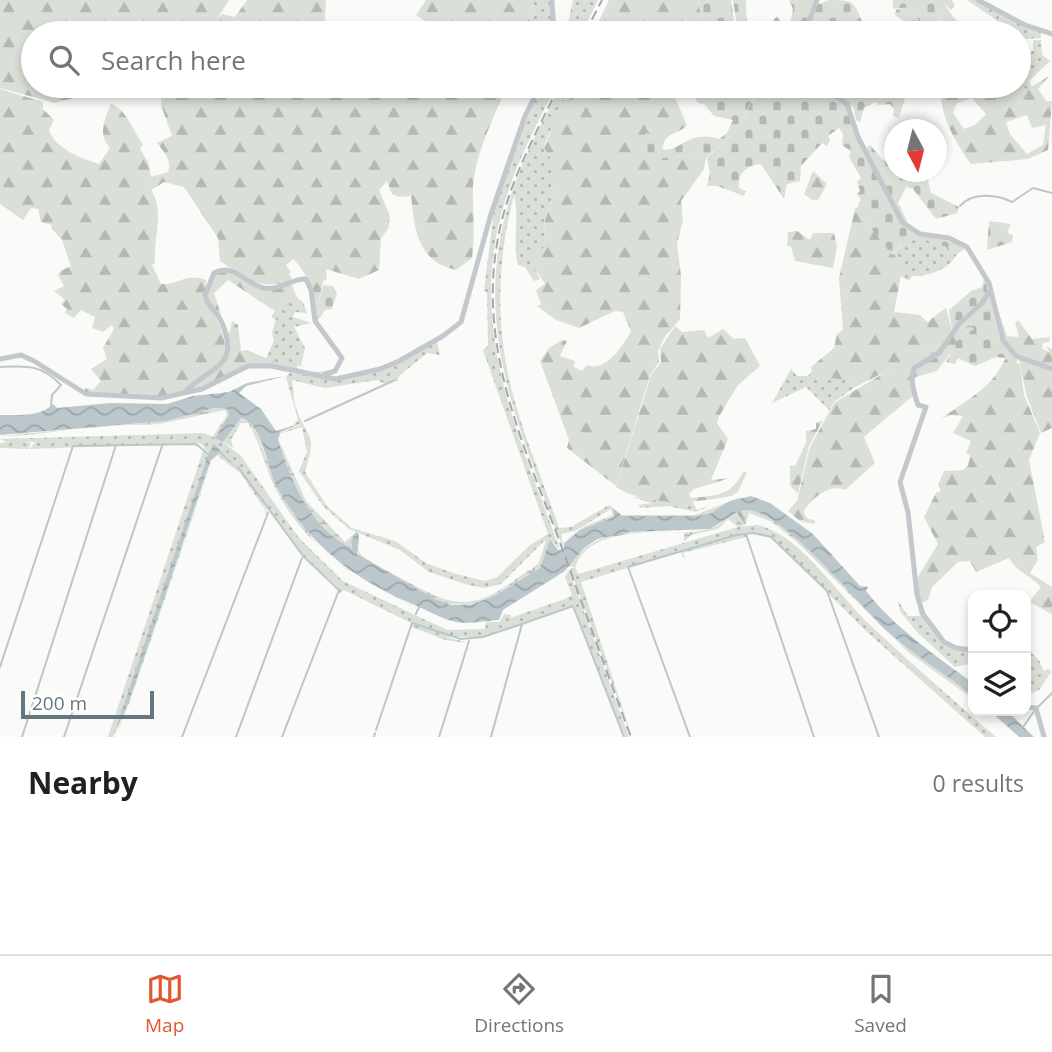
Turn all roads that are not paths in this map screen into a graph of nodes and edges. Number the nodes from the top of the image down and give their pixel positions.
1 (552, 0) edge
2 (817, 0) edge
3 (978, 0) edge
4 (553, 21) edge
5 (809, 21) edge
6 (1017, 21) edge
7 (1031, 27) edge
8 (1052, 34) edge
9 (534, 98) edge
10 (837, 98) edge
11 (990, 291) junction
12 (0, 359) edge
13 (1052, 369) edge
14 (320, 375) junction
15 (183, 394) junction
16 (968, 649) edge
17 (1031, 708) edge
18 (1044, 737) edge

1 - 4 street
2 - 5 street
3 - 6 street
7 - 8 street
9 - 14 street
10 - 11 street
11 - 13 street
11 - 16 street
12 - 15 street
14 - 15 street
14 - 15 street
17 - 18 street

